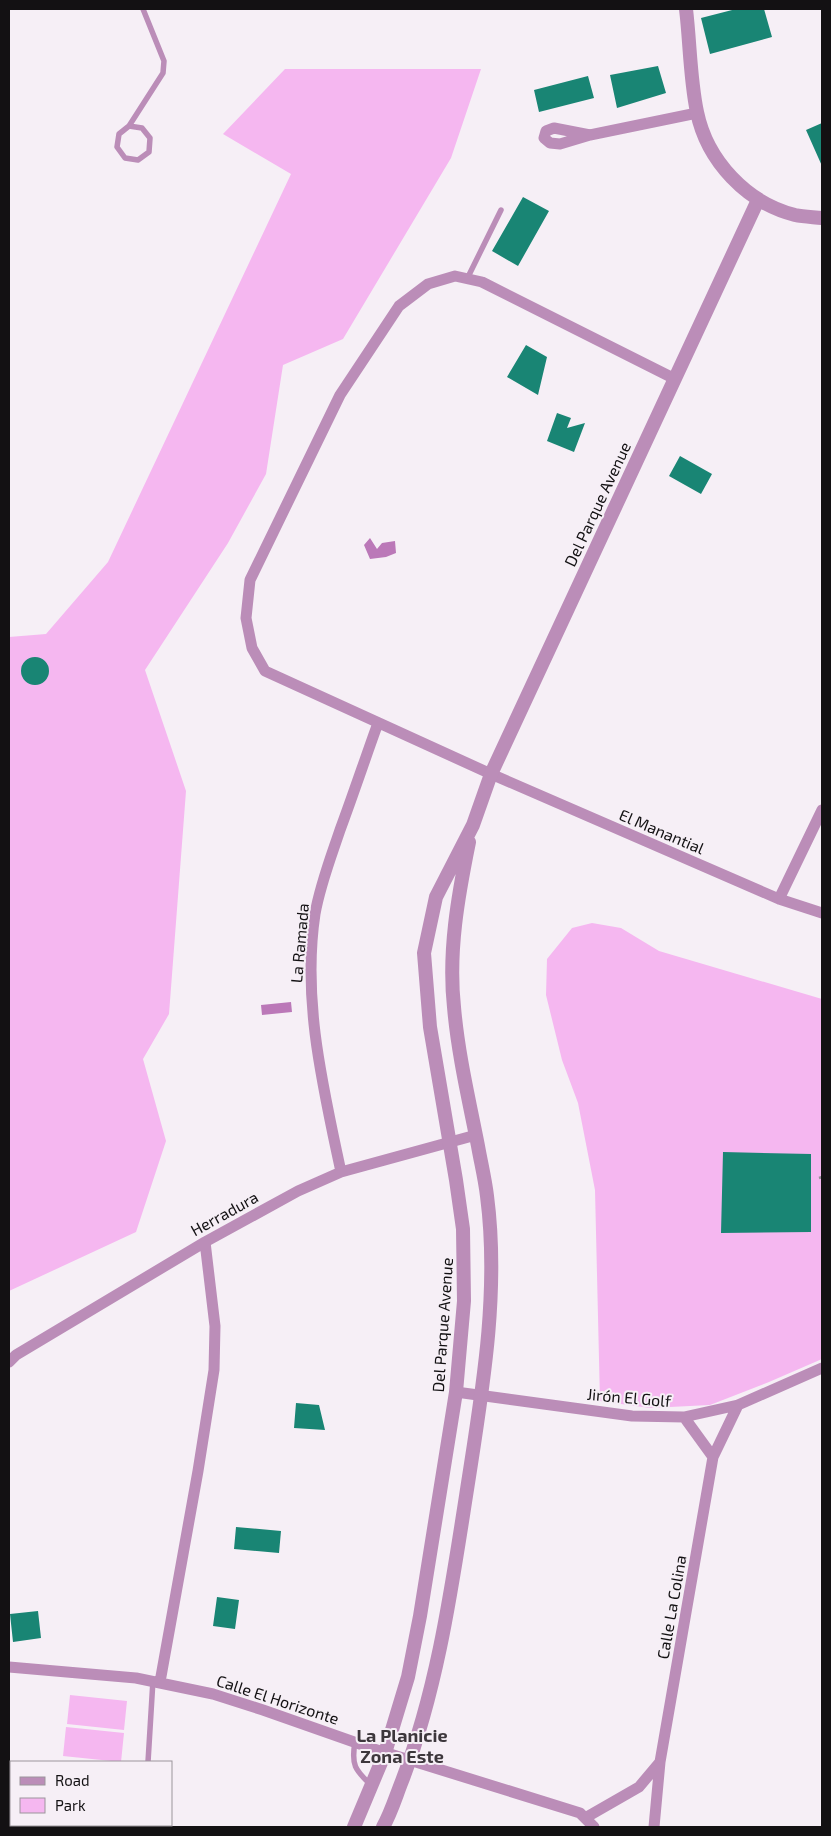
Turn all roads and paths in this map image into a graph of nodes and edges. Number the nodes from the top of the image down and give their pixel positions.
1 (143, 9) edge
2 (687, 9) edge
3 (697, 113) junction
4 (129, 126) junction
5 (590, 135) dead end
6 (758, 200) junction
7 (501, 210) dead end
8 (822, 218) edge
9 (467, 279) junction
10 (675, 379) junction
11 (378, 723) junction
12 (491, 774) junction
13 (822, 810) edge
14 (472, 825) junction
15 (779, 899) junction
16 (822, 913) edge
17 (476, 1135) junction
18 (449, 1142) junction
19 (341, 1172) junction
20 (205, 1242) junction
21 (9, 1362) edge
22 (822, 1368) edge
23 (456, 1392) junction
24 (481, 1396) junction
25 (738, 1405) junction
26 (684, 1417) junction
27 (713, 1457) junction
28 (9, 1667) edge
29 (157, 1681) junction
30 (355, 1742) junction
31 (386, 1753) junction
32 (410, 1760) junction
33 (148, 1761) edge
34 (660, 1762) junction
35 (372, 1786) junction
36 (585, 1818) junction
37 (354, 1827) edge
38 (383, 1827) edge
39 (594, 1827) edge
40 (654, 1827) edge

1 - 4 lane
2 - 3 street
3 - 5 street
3 - 6 street
4 - 4 lane
6 - 8 street
6 - 10 street, Del Parque Avenue
7 - 9 lane
9 - 10 street, El Manantial
9 - 11 street, El Manantial
10 - 12 street, Del Parque Avenue
11 - 12 street, El Manantial
11 - 19 street, La Ramada
12 - 14 street, Del Parque Avenue
12 - 15 street, El Manantial
13 - 15 street
14 - 17 street, Del Parque Avenue
14 - 18 street, Del Parque Avenue
15 - 16 street, El Manantial
17 - 18 street, Herradura
17 - 24 street, Del Parque Avenue
18 - 19 street, Herradura
18 - 23 street, Del Parque Avenue
19 - 20 street, Herradura
20 - 21 street, Herradura
20 - 29 street
22 - 25 street, Jirón El Golf
23 - 24 street, Jirón El Golf
23 - 31 street, Del Parque Avenue
24 - 26 street, Jirón El Golf
24 - 32 street, Del Parque Avenue
25 - 26 street, Jirón El Golf
25 - 27 street, Calle La Colina
26 - 27 street
27 - 34 street, Calle La Colina
28 - 29 street, Calle El Horizonte
29 - 30 street, Calle El Horizonte
29 - 33 lane
30 - 31 street, Calle El Horizonte
30 - 35 lane
31 - 32 street, Calle El Horizonte
31 - 35 street, Del Parque Avenue
32 - 36 street, Calle El Horizonte
32 - 38 street, Del Parque Avenue
34 - 36 street
34 - 40 street, Calle La Colina
35 - 37 street, Del Parque Avenue
36 - 39 street

